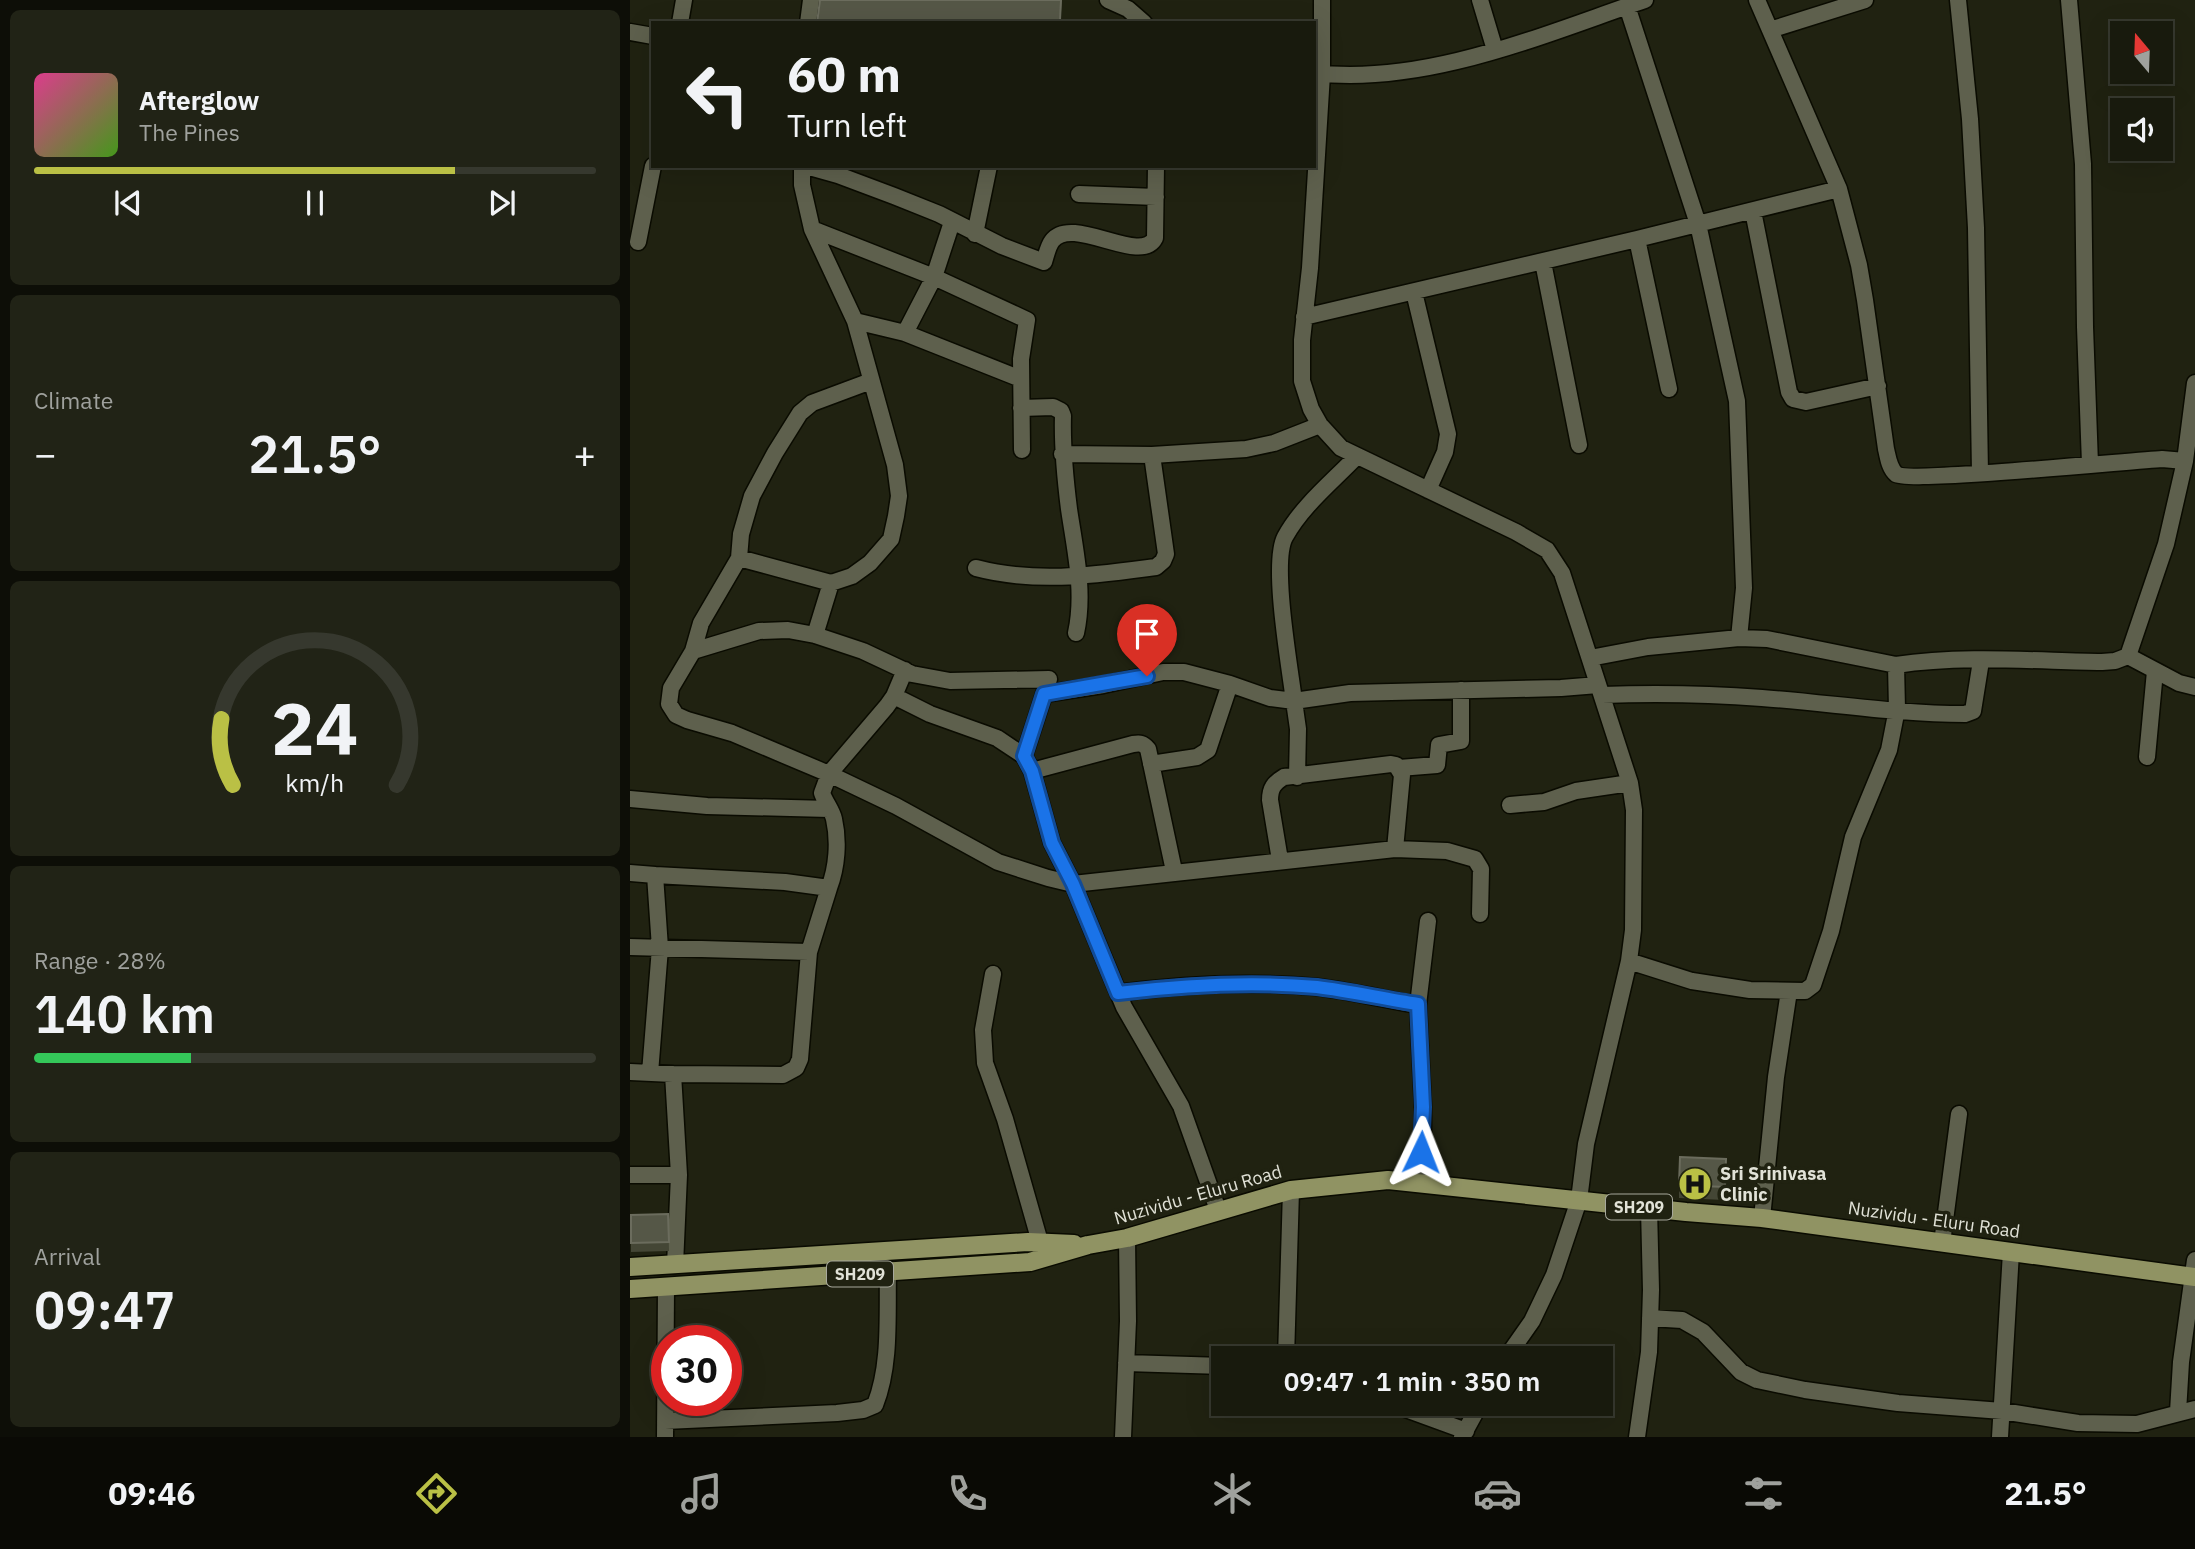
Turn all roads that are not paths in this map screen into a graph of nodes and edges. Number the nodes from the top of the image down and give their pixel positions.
1 (684, 0) edge
2 (811, 0) edge
3 (1108, 0) edge
4 (1322, 0) edge
5 (1480, 0) edge
6 (1645, 0) edge
7 (1757, 0) edge
8 (1865, 0) edge
9 (1958, 0) edge
10 (2069, 0) edge
11 (1627, 6) junction
12 (680, 21) edge
13 (808, 21) edge
14 (1142, 21) edge
15 (1770, 30) junction
16 (630, 32) edge
17 (651, 36) edge
18 (1495, 50) junction
19 (1318, 74) edge
20 (1316, 122) edge
21 (653, 168) edge
22 (804, 168) edge
23 (812, 168) edge
24 (989, 168) edge
25 (1156, 168) edge
26 (1314, 168) edge
27 (1839, 189) junction
28 (1079, 194) dead end
29 (1156, 197) junction
30 (1753, 211) junction
31 (953, 222) junction
32 (1698, 225) junction
33 (812, 229) junction
34 (975, 234) junction
35 (1637, 239) junction
36 (638, 243) dead end
37 (1543, 262) junction
38 (934, 277) junction
39 (1414, 292) junction
40 (1304, 317) junction
41 (855, 321) junction
42 (905, 332) junction
43 (1021, 379) junction
44 (871, 381) junction
45 (2195, 383) edge
46 (1878, 386) junction
47 (1669, 389) dead end
48 (1021, 408) junction
49 (1320, 425) junction
50 (1579, 445) dead end
51 (1022, 450) dead end
52 (1062, 454) junction
53 (1152, 455) junction
54 (1356, 457) junction
55 (2185, 461) junction
56 (2090, 464) junction
57 (1980, 473) junction
58 (1428, 490) junction
59 (739, 558) junction
60 (976, 568) dead end
61 (1079, 577) junction
62 (831, 583) junction
63 (1076, 634) dead end
64 (816, 635) junction
65 (1739, 638) junction
66 (693, 651) junction
67 (2128, 656) junction
68 (1590, 658) junction
69 (1981, 661) junction
70 (1896, 665) junction
71 (905, 670) junction
72 (2155, 671) junction
73 (1230, 684) junction
74 (2195, 687) edge
75 (1600, 690) junction
76 (1461, 691) junction
77 (1044, 694) junction
78 (894, 696) junction
79 (1294, 701) junction
80 (1897, 709) junction
81 (1024, 756) junction
82 (2147, 757) dead end
83 (1151, 764) junction
84 (1399, 768) junction
85 (1032, 771) junction
86 (1297, 777) junction
87 (825, 783) junction
88 (1630, 783) junction
89 (630, 799) edge
90 (1510, 805) dead end
91 (829, 809) junction
92 (1395, 849) junction
93 (1280, 860) junction
94 (1174, 872) junction
95 (630, 873) edge
96 (655, 875) junction
97 (1073, 884) junction
98 (829, 887) junction
99 (1480, 914) dead end
100 (1428, 921) dead end
101 (630, 947) edge
102 (660, 948) junction
103 (809, 952) junction
104 (1629, 961) junction
105 (993, 974) dead end
106 (1789, 991) junction
107 (1118, 993) junction
108 (1418, 1004) junction
109 (630, 1072) edge
110 (650, 1073) junction
111 (673, 1074) junction
112 (1959, 1114) dead end
113 (630, 1175) edge
114 (680, 1175) junction
115 (1423, 1183) junction
116 (1291, 1189) junction
117 (1579, 1200) junction
118 (1649, 1208) junction
119 (1218, 1210) junction
120 (1762, 1218) junction
121 (1127, 1238) junction
122 (1040, 1242) junction
123 (1942, 1242) junction
124 (1088, 1245) junction
125 (2011, 1252) junction
126 (675, 1265) junction
127 (630, 1267) edge
128 (2194, 1271) edge
129 (888, 1272) junction
130 (666, 1288) junction
131 (630, 1289) edge
132 (1650, 1318) junction
133 (1286, 1346) edge
134 (1514, 1346) edge
135 (1126, 1363) junction
136 (1211, 1366) edge
137 (2195, 1409) edge
138 (2002, 1410) junction
139 (2178, 1412) junction
140 (1421, 1416) edge
141 (1474, 1416) edge
142 (665, 1429) edge
143 (2138, 1430) edge
144 (1464, 1434) edge
145 (1122, 1437) edge
146 (1637, 1437) edge
147 (2000, 1437) edge

1 - 12 street
2 - 13 street
3 - 14 street
4 - 19 street
5 - 18 street
6 - 11 street
7 - 15 street
8 - 15 street
9 - 57 street
10 - 56 street
11 - 18 street
11 - 32 street
15 - 27 street
16 - 17 street
18 - 19 street
19 - 20 street
21 - 36 street
22 - 33 street
23 - 31 street
24 - 34 street
25 - 29 street
26 - 40 street
27 - 30 street
27 - 46 street
28 - 29 street
29 - 34 street
30 - 32 street
30 - 46 street
31 - 34 street
31 - 38 street
32 - 35 street
32 - 65 street
33 - 38 street
33 - 41 street
35 - 37 street
35 - 47 street
37 - 39 street
37 - 50 street
38 - 42 street
38 - 43 street
39 - 40 street
39 - 58 street
40 - 49 street
41 - 42 street
41 - 44 street
42 - 43 street
43 - 48 street
44 - 59 street
44 - 62 street
45 - 55 street
46 - 57 street
48 - 51 street
48 - 52 street
49 - 53 street
49 - 54 street
52 - 53 street
52 - 61 street
53 - 61 street
54 - 58 street
54 - 79 street
55 - 56 street
55 - 67 street
56 - 57 street
58 - 68 street
59 - 62 street
59 - 66 street
60 - 61 street
61 - 63 street
62 - 64 street
64 - 66 street
64 - 71 street
65 - 68 street
65 - 70 street
66 - 87 street
67 - 69 street
67 - 72 street
68 - 75 street
69 - 70 street
69 - 80 street
70 - 80 street
71 - 77 street
71 - 78 street
72 - 74 street
72 - 82 street
73 - 77 street
73 - 79 street
73 - 83 street
75 - 76 street
75 - 80 street
75 - 88 street
76 - 79 street
76 - 84 street
77 - 81 street
78 - 81 street
78 - 87 street
79 - 86 street
80 - 106 street
81 - 85 street
83 - 85 street
83 - 94 street
84 - 86 street
84 - 92 street
85 - 97 street
86 - 93 street
87 - 91 street
87 - 97 street
88 - 90 street
88 - 104 street
89 - 91 street
91 - 98 street
92 - 93 street
92 - 99 street
93 - 94 street
94 - 97 street
95 - 96 street
96 - 98 street
96 - 102 street
97 - 107 street
98 - 103 street
100 - 108 street
101 - 102 street
102 - 103 street
102 - 110 street
103 - 111 street
104 - 106 street
104 - 117 street
105 - 122 street
106 - 120 street
107 - 108 street
107 - 119 street
108 - 115 street
109 - 110 street
110 - 111 street
111 - 114 street
112 - 123 street
113 - 114 street
114 - 126 street
115 - 116 main road, Nuzividu - Eluru Road / SH209
115 - 117 main road, Nuzividu - Eluru Road / SH209
116 - 119 main road, Nuzividu - Eluru Road / SH209
116 - 133 street
117 - 118 main road, Nuzividu - Eluru Road / SH209
117 - 134 street
118 - 120 main road, Nuzividu - Eluru Road / SH209
118 - 132 street
119 - 121 main road, Nuzividu - Eluru Road / SH209
120 - 123 main road, Nuzividu - Eluru Road / SH209
121 - 124 main road, Nuzividu - Eluru Road / SH209
121 - 135 street
122 - 124 main road, Nuzividu - Eluru Road / SH209
122 - 126 main road, Nuzividu - Eluru Road / SH209
123 - 125 main road, Nuzividu - Eluru Road / SH209
124 - 129 main road, Nuzividu - Eluru Road / SH209
125 - 128 main road, Nuzividu - Eluru Road / SH209
125 - 138 street
126 - 127 main road, Nuzividu - Eluru Road / SH209
128 - 139 street
129 - 130 main road, Nuzividu - Eluru Road / SH209
129 - 142 street
130 - 131 main road, Nuzividu - Eluru Road / SH209
130 - 142 street
132 - 138 street
132 - 146 street
135 - 136 street
135 - 145 street
137 - 139 street
138 - 143 street
138 - 147 street
139 - 143 street
140 - 144 street
141 - 144 street

